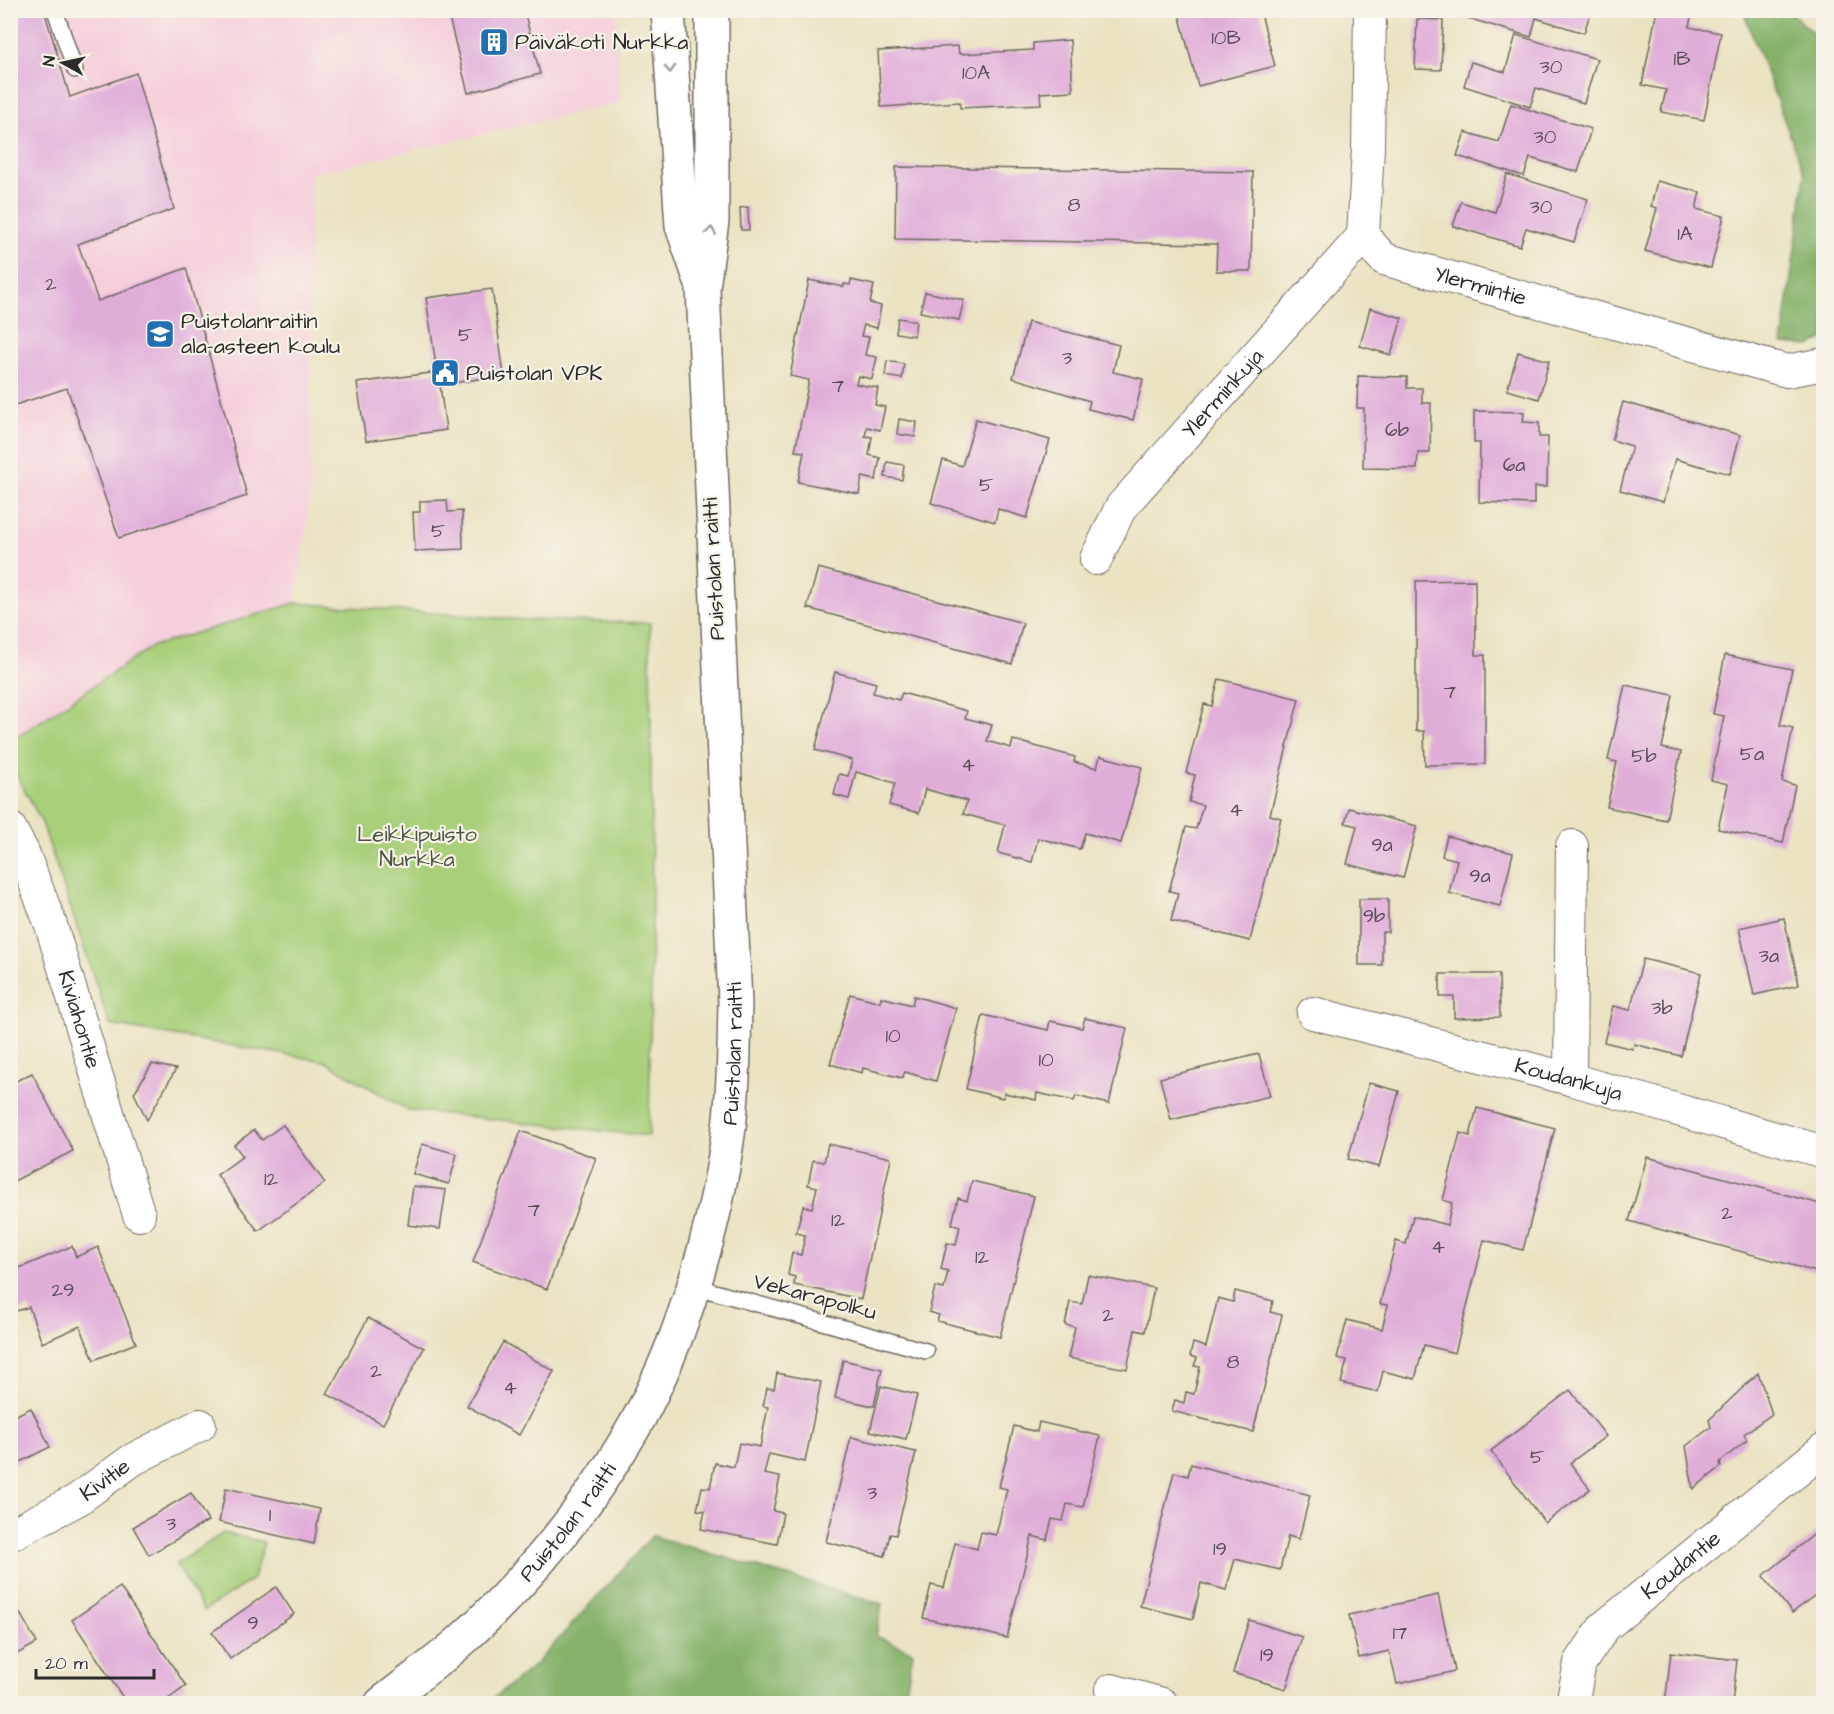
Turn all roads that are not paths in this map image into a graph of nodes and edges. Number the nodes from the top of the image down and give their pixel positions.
1 (55, 10) edge
2 (668, 10) edge
3 (712, 10) edge
4 (1370, 10) edge
5 (75, 70) dead end
6 (1363, 236) junction
7 (703, 288) junction
8 (1824, 364) edge
9 (1096, 559) dead end
10 (10, 828) edge
11 (1572, 846) dead end
12 (1313, 1013) dead end
13 (1570, 1079) junction
14 (1824, 1152) edge
15 (139, 1215) dead end
16 (693, 1286) junction
17 (926, 1351) dead end
18 (200, 1425) dead end
19 (1824, 1449) edge
20 (10, 1535) edge
21 (1111, 1690) dead end
22 (381, 1704) edge
23 (1162, 1704) edge
24 (1572, 1704) edge

1 - 5 lane
2 -> 7 main road, Puistolan raitti
7 -> 3 main road, Puistolan raitti
4 - 6 street
6 - 8 street, Ylermintie
6 - 9 street, Ylerminkuja
7 - 16 main road, Puistolan raitti
10 - 15 street, Kiviahontie
11 - 13 street
12 - 13 street, Koudankuja
13 - 14 street, Koudankuja
16 - 17 lane, Vekarapolku
16 - 22 main road, Puistolan raitti
18 - 20 street, Kivitie
19 - 24 street, Koudantie
21 - 23 street

